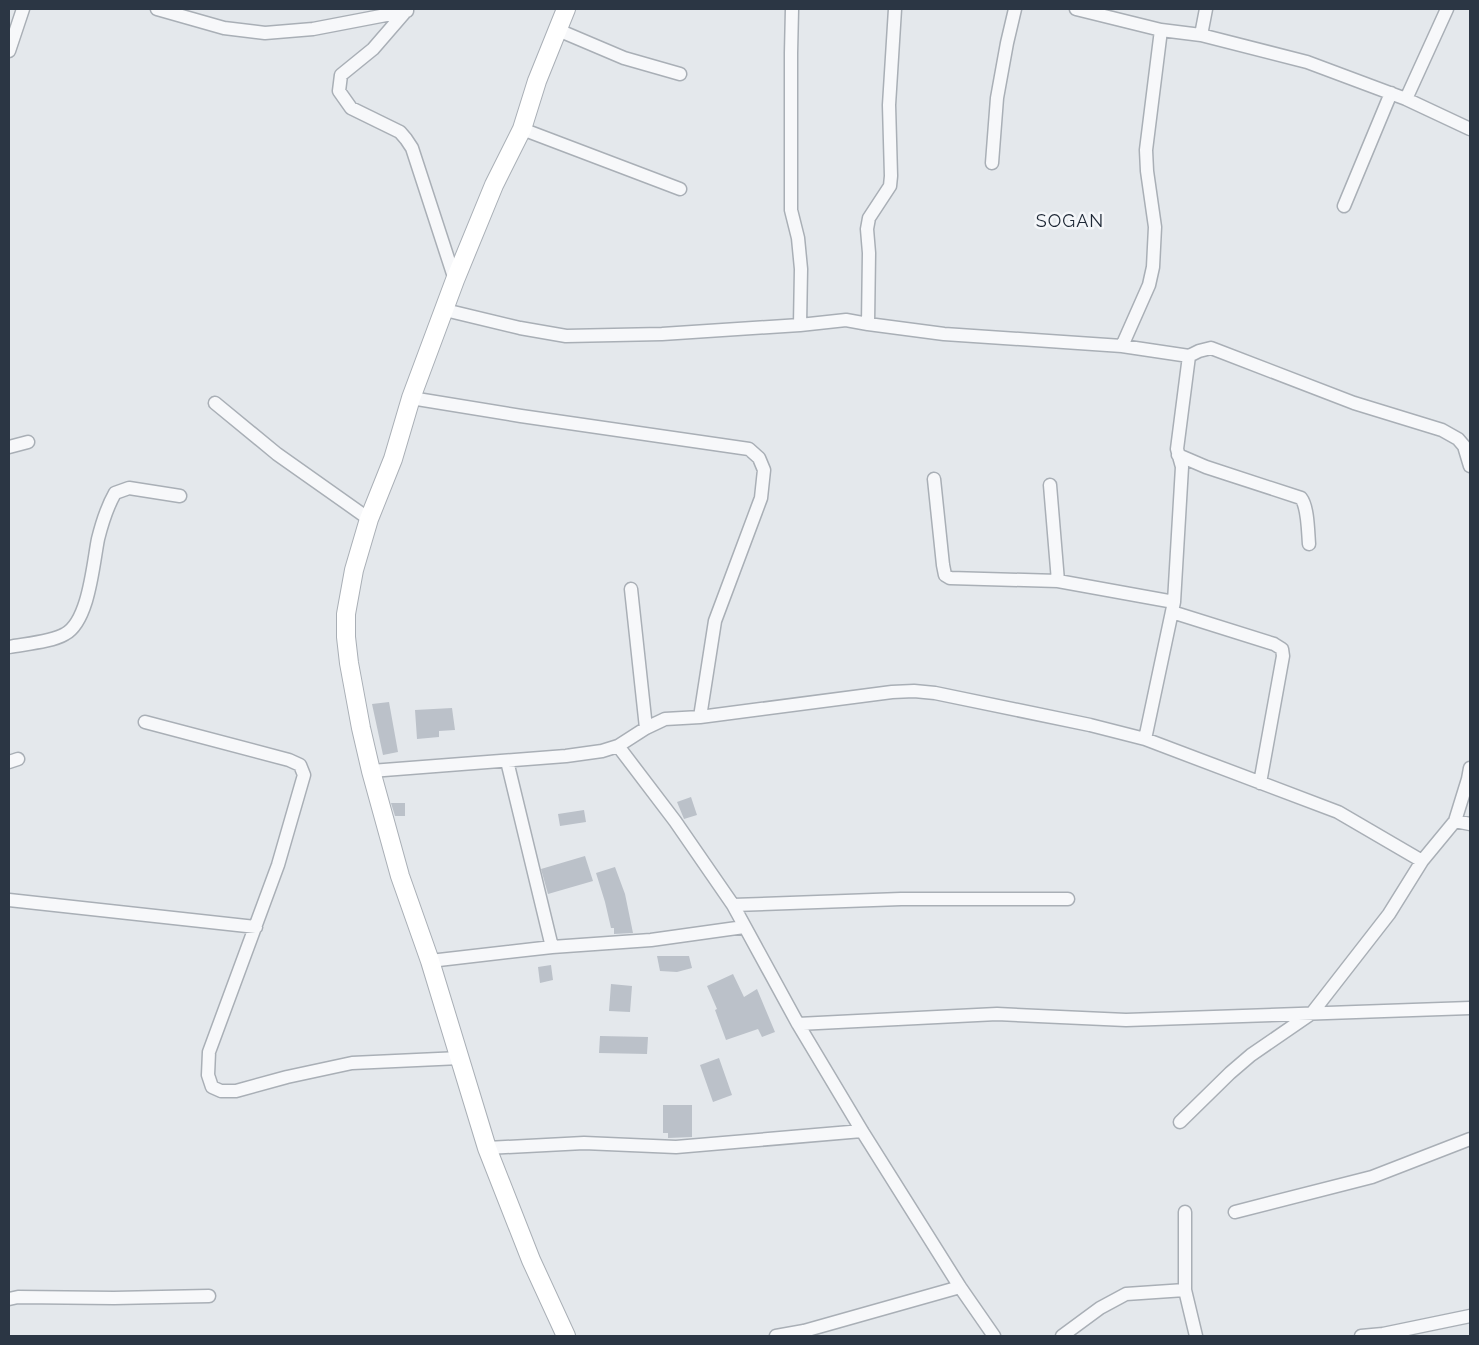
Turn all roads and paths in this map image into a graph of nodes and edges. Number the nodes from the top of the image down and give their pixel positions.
1 (23, 9) edge
2 (157, 9) edge
3 (566, 9) edge
4 (792, 9) edge
5 (895, 9) edge
6 (1015, 9) edge
7 (1076, 9) edge
8 (1206, 9) edge
9 (1446, 9) edge
10 (408, 10) edge
11 (1093, 11) edge
12 (558, 30) junction
13 (1161, 30) junction
14 (1202, 35) junction
15 (9, 51) edge
16 (680, 74) dead end
17 (1391, 93) junction
18 (1406, 99) junction
19 (522, 129) junction
20 (1470, 129) edge
21 (992, 163) dead end
22 (680, 189) dead end
23 (1344, 206) dead end
24 (455, 280) junction
25 (445, 310) junction
26 (868, 324) junction
27 (800, 325) junction
28 (1122, 346) junction
29 (1189, 356) junction
30 (411, 398) junction
31 (215, 403) dead end
32 (28, 442) dead end
33 (9, 447) edge
34 (1178, 455) junction
35 (1470, 466) edge
36 (934, 479) dead end
37 (1050, 485) dead end
38 (180, 496) dead end
39 (369, 519) junction
40 (1309, 544) dead end
41 (1058, 581) junction
42 (631, 589) dead end
43 (1173, 607) junction
44 (9, 647) edge
45 (700, 716) junction
46 (145, 722) dead end
47 (646, 728) junction
48 (1145, 739) junction
49 (618, 746) junction
50 (507, 761) junction
51 (1470, 768) edge
52 (371, 771) junction
53 (1260, 783) junction
54 (1455, 820) junction
55 (1470, 824) edge
56 (1422, 862) junction
57 (1068, 899) dead end
58 (9, 900) edge
59 (733, 905) junction
60 (256, 926) junction
61 (744, 927) junction
62 (552, 947) junction
63 (430, 961) junction
64 (1470, 1008) edge
65 (1312, 1013) junction
66 (798, 1024) junction
67 (460, 1058) junction
68 (1180, 1122) dead end
69 (862, 1131) junction
70 (1470, 1139) edge
71 (487, 1148) junction
72 (1185, 1212) dead end
73 (1235, 1212) dead end
74 (960, 1287) junction
75 (1185, 1290) junction
76 (209, 1296) dead end
77 (9, 1299) edge
78 (1470, 1316) edge
79 (566, 1336) edge
80 (776, 1336) edge
81 (994, 1336) edge
82 (1062, 1336) edge
83 (1196, 1336) edge
84 (1361, 1336) edge

1 - 15 street
2 - 10 street
3 - 12 street
4 - 27 street
5 - 26 street
6 - 21 street
7 - 11 street
8 - 14 street
9 - 18 street
10 - 24 street
11 - 13 street
12 - 16 street
12 - 19 street
13 - 14 street
13 - 28 street
14 - 17 street
17 - 18 street
17 - 23 street
18 - 20 street
19 - 22 street
19 - 24 street
24 - 25 street
25 - 27 street
25 - 30 street
26 - 27 street
26 - 28 street
28 - 29 street
29 - 34 street
29 - 35 street
30 - 39 street
30 - 45 street
31 - 39 street
32 - 33 street
34 - 40 street
34 - 43 street
36 - 41 street
37 - 41 street
38 - 44 street
39 - 52 street
41 - 43 street
42 - 47 street
43 - 48 street
43 - 53 street
45 - 47 street
45 - 48 street
46 - 60 street
47 - 49 street
48 - 53 street
49 - 50 street
49 - 59 street
50 - 52 street
50 - 62 street
51 - 54 street
52 - 63 street
53 - 56 street
54 - 55 street
54 - 56 street
56 - 65 street
57 - 59 street
58 - 60 street
59 - 61 street
60 - 67 street
61 - 62 street
61 - 66 street
62 - 63 street
63 - 67 street
64 - 65 street
65 - 66 street
65 - 68 street
66 - 69 street
67 - 71 street
69 - 71 street
69 - 74 street
70 - 73 street
71 - 79 street
72 - 75 street
74 - 80 street
74 - 81 street
75 - 82 street
75 - 83 street
76 - 77 street
78 - 84 street

